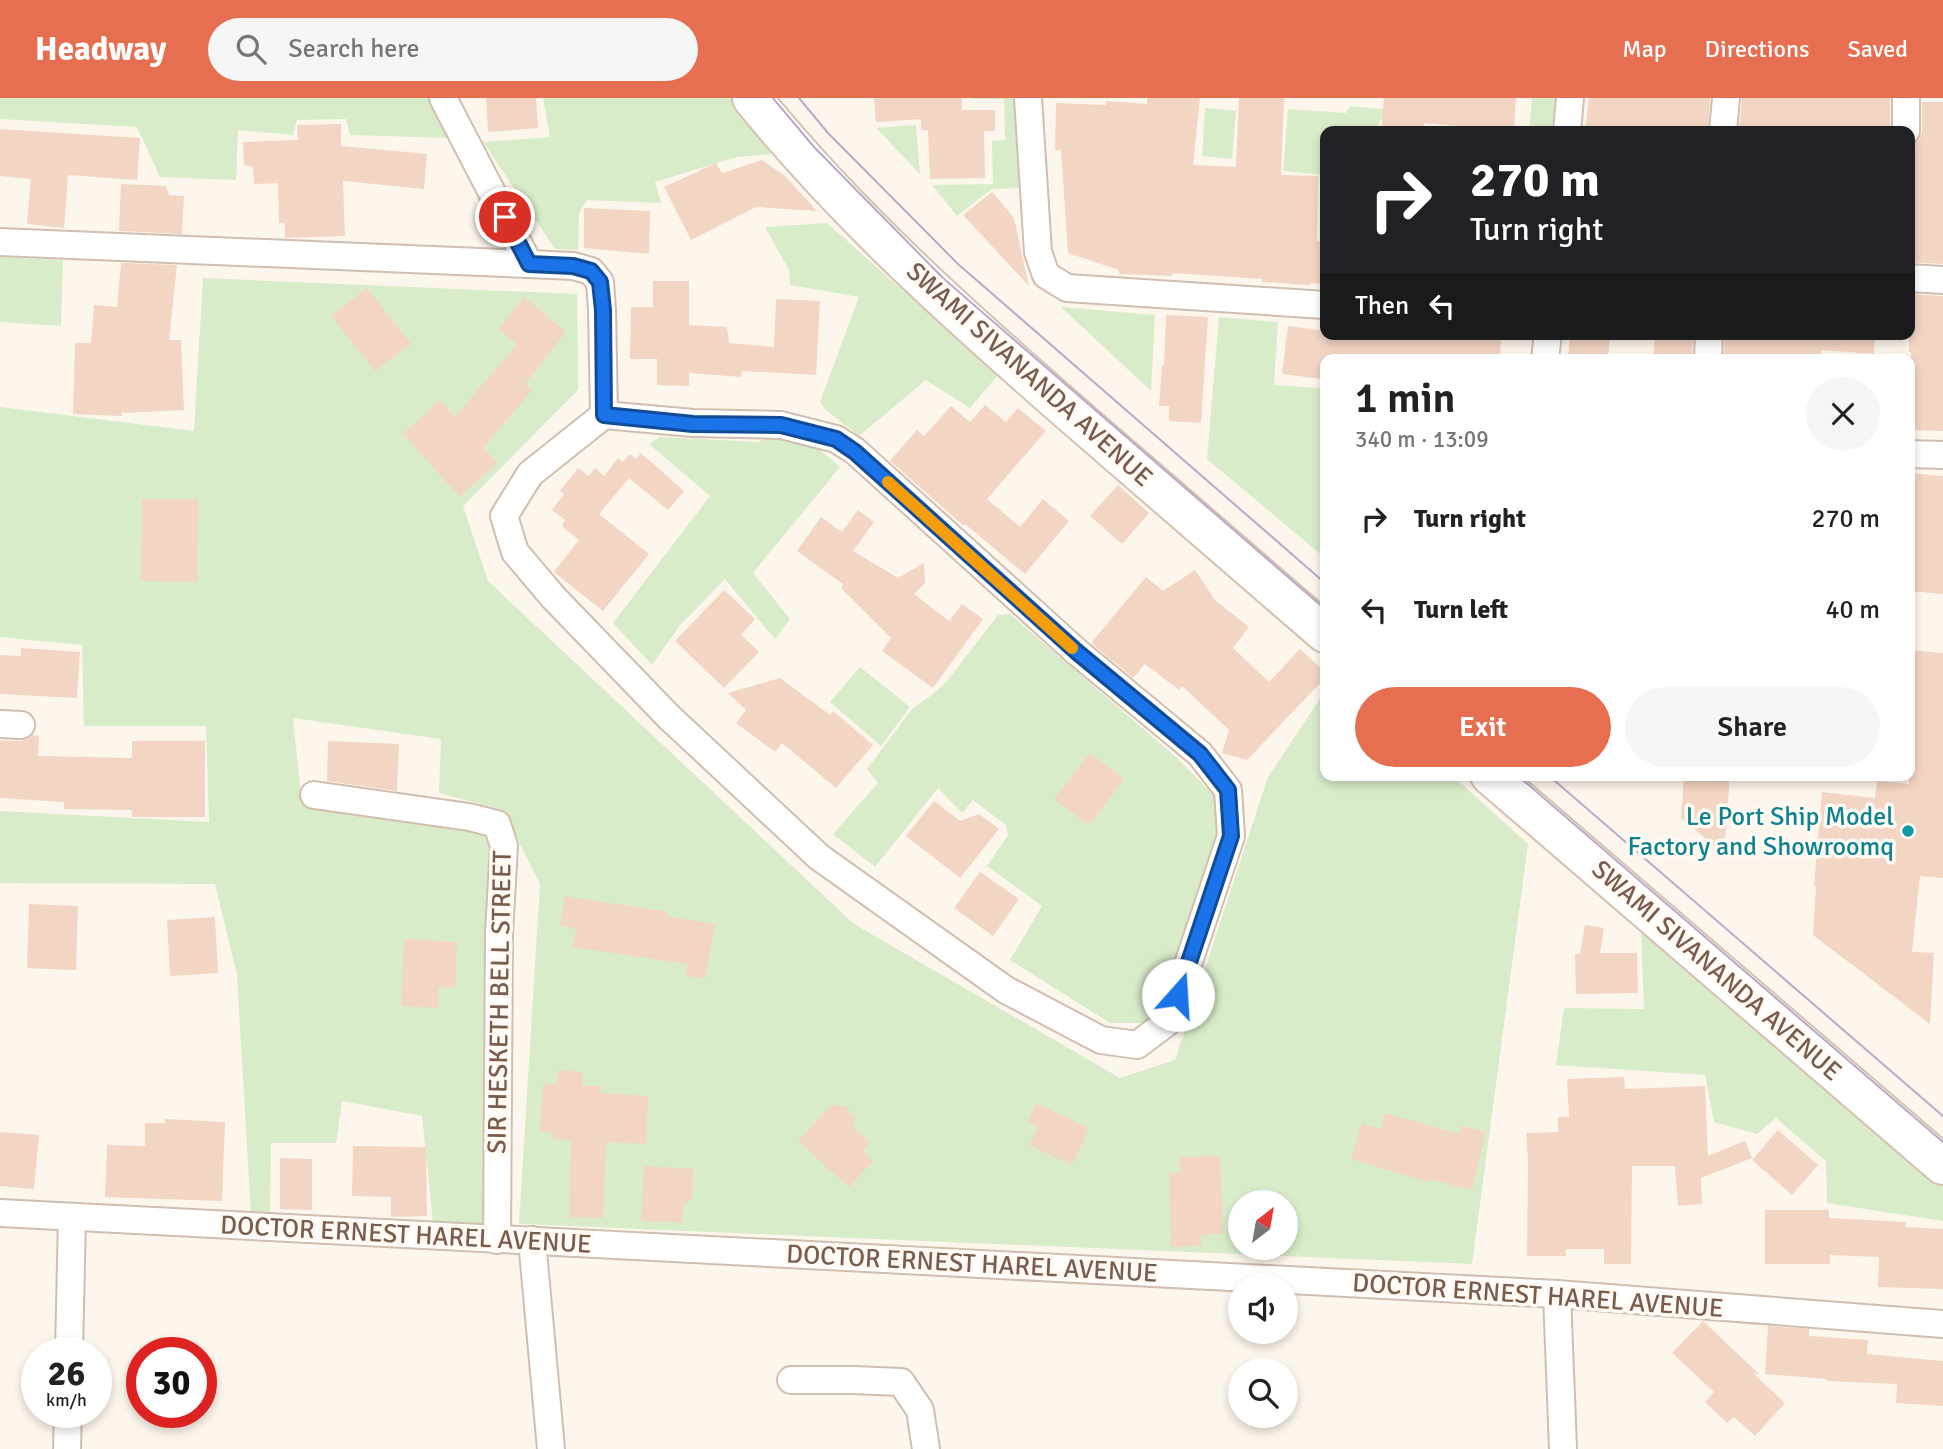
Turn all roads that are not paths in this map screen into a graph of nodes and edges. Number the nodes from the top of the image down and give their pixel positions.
1 (443, 98) edge
2 (752, 98) edge
3 (1028, 98) edge
4 (1570, 98) edge
5 (1726, 98) edge
6 (1906, 98) edge
7 (1567, 126) edge
8 (1723, 126) edge
9 (1906, 126) edge
10 (0, 242) edge
11 (529, 264) junction
12 (1915, 278) edge
13 (1943, 280) edge
14 (1320, 305) edge
15 (604, 415) junction
16 (1915, 454) edge
17 (1943, 455) edge
18 (1320, 628) edge
19 (1497, 781) edge
20 (314, 795) dead end
21 (1943, 1165) edge
22 (0, 1213) edge
23 (72, 1217) junction
24 (497, 1240) junction
25 (532, 1240) junction
26 (1557, 1294) junction
27 (1943, 1324) edge
28 (69, 1337) edge
29 (791, 1380) dead end
30 (68, 1428) edge
31 (67, 1449) edge
32 (551, 1449) edge
33 (926, 1449) edge
34 (1563, 1449) edge

1 - 11 street
2 - 18 street, SWAMI SIVANANDA AVENUE
3 - 14 street
4 - 7 street
5 - 8 street
6 - 9 street
10 - 11 street
11 - 15 street
12 - 13 street
15 - 15 street
16 - 17 street
19 - 21 street, SWAMI SIVANANDA AVENUE
20 - 24 street, SIR HESKETH BELL STREET
22 - 23 street, DOCTOR ERNEST HAREL AVENUE
23 - 24 street, DOCTOR ERNEST HAREL AVENUE
23 - 28 street
24 - 25 street, DOCTOR ERNEST HAREL AVENUE
25 - 26 street, DOCTOR ERNEST HAREL AVENUE
25 - 32 street
26 - 27 street, DOCTOR ERNEST HAREL AVENUE
26 - 34 street
29 - 33 street
30 - 31 street

